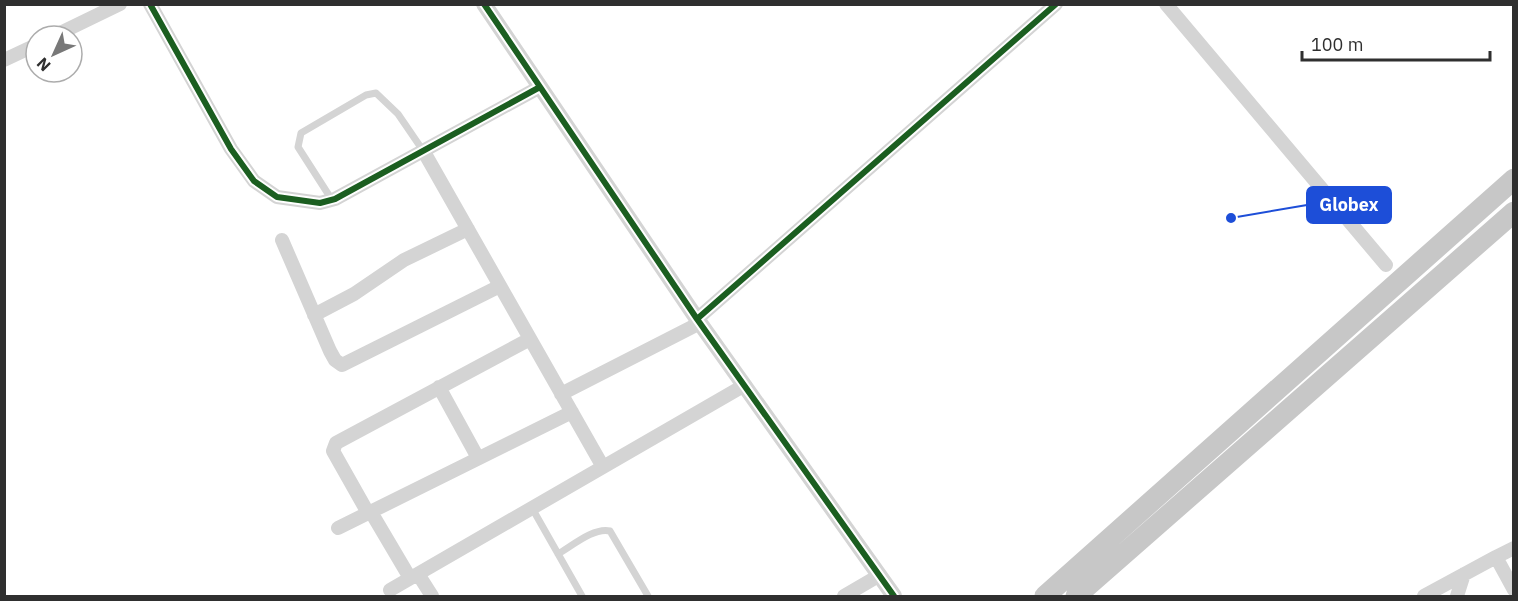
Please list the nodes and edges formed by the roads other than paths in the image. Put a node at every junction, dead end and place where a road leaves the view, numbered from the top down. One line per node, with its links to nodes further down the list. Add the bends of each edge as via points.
1 (120, 4): 6 (street)
2 (150, 4): 12 (street, via 244,171 277,197 320,203)
3 (484, 4): 9 (street)
4 (1056, 4): 19 (street)
5 (1166, 4): 16 (street)
6 (79, 24)
7 (24, 51): 8 (street)
8 (4, 60)
9 (540, 87): 10 (street); 19 (street)
10 (424, 152): 12 (street); 12 (lane, via 386,100 376,93 366,95 301,133 297,140); 14 (street)
11 (1514, 179): 43 (main road)
12 (332, 200)
13 (1514, 212): 44 (main road)
14 (468, 229): 17 (street); 18 (street, via 404,260)
15 (282, 240): 18 (street)
16 (1386, 265)
17 (500, 286): 18 (street, via 342,364 335,360); 20 (street)
18 (314, 315)
19 (698, 321): 21 (street); 23 (street)
20 (530, 339): 22 (street); 23 (street)
21 (745, 385): 26 (street); 34 (street)
22 (439, 387): 25 (street); 28 (street, via 336,443 333,451)
23 (561, 394): 24 (street)
24 (572, 412): 25 (street); 26 (street)
25 (478, 458): 28 (street)
26 (603, 467): 27 (street)
27 (532, 508): 31 (lane); 35 (street)
28 (369, 512): 29 (street); 35 (street)
29 (338, 528)
30 (1514, 548): 32 (street)
31 (558, 554): 39 (lane); 40 (lane, via 602,530 610,531)
32 (1496, 557): 33 (street); 37 (street)
33 (1464, 574): 45 (street); 46 (street)
34 (880, 575): 41 (street); 42 (street)
35 (414, 576): 36 (street); 38 (street)
36 (390, 590)
37 (1514, 590)
38 (432, 597)
39 (582, 597)
40 (648, 597)
41 (844, 597)
42 (894, 597)
43 (1045, 597)
44 (1076, 597)
45 (1424, 597)
46 (1457, 597)

